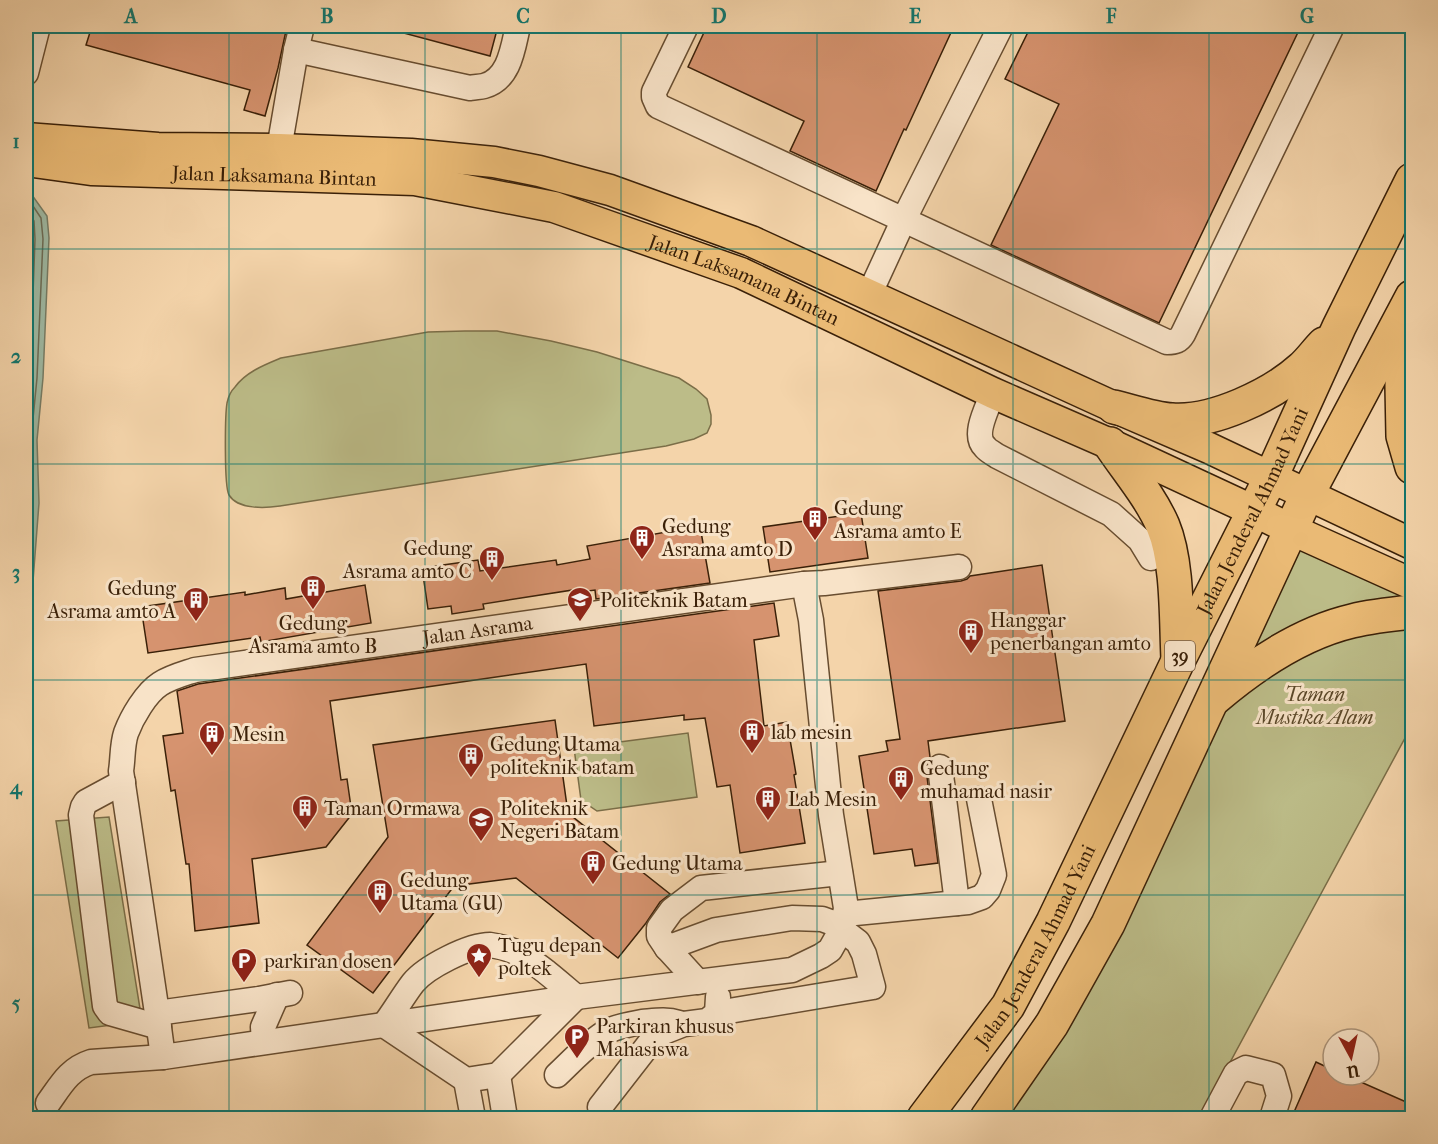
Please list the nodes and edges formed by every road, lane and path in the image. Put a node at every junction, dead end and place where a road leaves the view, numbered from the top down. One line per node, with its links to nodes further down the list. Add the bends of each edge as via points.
1 (38, 26): 8 (lane)
2 (302, 26): 7 (lane)
3 (518, 26): 7 (lane, via 504,72 487,85 470,88)
4 (686, 26): 13 (lane, via 654,92 658,106)
5 (1001, 26): 13 (lane)
6 (1332, 26): 13 (lane, via 1184,334 1177,341 1164,341)
7 (296, 50): 10 (lane)
8 (26, 73)
9 (26, 138): 10 (main road, Jalan Laksamana Bintan, via 159,148)
10 (279, 149): 14 (main road, Jalan Laksamana Bintan, via 494,162 610,190)
11 (26, 160): 15 (main road, Jalan Laksamana Bintan, via 91,171 415,180 554,207)
12 (1413, 180): 18 (highway, Jalan Jenderal Ahmad Yani / 39)
13 (904, 219): 16 (lane)
14 (751, 241): 15 (main road); 16 (main road, Jalan Laksamana Bintan)
15 (741, 273): 19 (main road, Jalan Laksamana Bintan)
16 (869, 295): 20 (main road, Jalan Laksamana Bintan)
17 (1409, 304): 22 (highway, via 1402,346 1403,436); 24 (highway, 39)
18 (1339, 327): 20 (highway, via 1302,368 1281,384 1207,418 1172,420); 23 (highway, Jalan Jenderal Ahmad Yani / 39)
19 (993, 393): 21 (main road, Jalan Laksamana Bintan); 28 (lane, via 979,432 984,447 1111,514 1140,540)
20 (1114, 407): 23 (main road, Jalan Laksamana Bintan)
21 (1110, 444): 25 (main road, Jalan Laksamana Bintan); 33 (highway, via 1149,500 1170,549)
22 (1413, 467)
23 (1271, 477): 24 (main road, Jalan Laksamana Bintan); 25 (highway, Jalan Jenderal Ahmad Yani / 39)
24 (1307, 495): 26 (highway, 39); 27 (main road, Jalan Laksamana Bintan)
25 (1254, 511): 26 (main road, Jalan Laksamana Bintan); 33 (highway, Jalan Jenderal Ahmad Yani / 39)
26 (1290, 529): 31 (main road, Jalan Laksamana Bintan); 34 (highway, 39)
27 (1413, 544)
28 (1151, 558)
29 (959, 567): 30 (lane, Jalan Asrama)
30 (804, 584): 36 (lane, Jalan Asrama, via 195,670 158,685 145,697 126,733); 38 (lane, via 812,620)
31 (1413, 584)
32 (1413, 612): 34 (highway, via 1385,614 1321,630 1297,641)
33 (1178, 661): 57 (highway, Jalan Jenderal Ahmad Yani / 39, via 1053,922 1008,1006)
34 (1212, 701): 58 (highway, 39, via 1108,924 1052,1024)
35 (940, 767): 39 (lane)
36 (123, 782): 45 (lane, Jalan Asrama); 45 (lane, via 86,802 81,815 105,1006 110,1013)
37 (979, 799): 39 (lane, via 994,875 982,897)
38 (840, 873): 40 (lane, via 846,908); 41 (lane, via 702,888 672,910 659,928)
39 (957, 903): 40 (lane)
40 (843, 922): 41 (lane, via 792,918 716,930); 42 (lane, via 830,950 792,970); 44 (lane, via 864,954 873,987)
41 (667, 948): 42 (lane)
42 (707, 981): 43 (lane); 44 (lane, via 718,1004)
43 (576, 997): 47 (lane); 47 (lane, via 525,958 489,945 456,954 430,968 413,983); 50 (lane)
44 (717, 1013): 46 (lane, via 707,1021)
45 (158, 1020): 48 (lane, via 284,994 263,1027); 49 (lane, Jalan Asrama)
46 (684, 1024): 51 (lane, via 652,1021 609,1031); 54 (lane, via 656,1035)
47 (384, 1025): 48 (lane); 52 (lane)
48 (264, 1041): 49 (lane)
49 (163, 1057): 53 (lane, via 80,1065)
50 (498, 1075): 52 (lane); 56 (lane)
51 (557, 1075)
52 (466, 1080): 55 (lane)
53 (48, 1103)
54 (600, 1107)
55 (473, 1119)
56 (505, 1119)
57 (924, 1119)
58 (987, 1119)
59 (1212, 1119): 60 (lane, via 1236,1073 1246,1068 1273,1075 1279,1096)
60 (1272, 1119)

